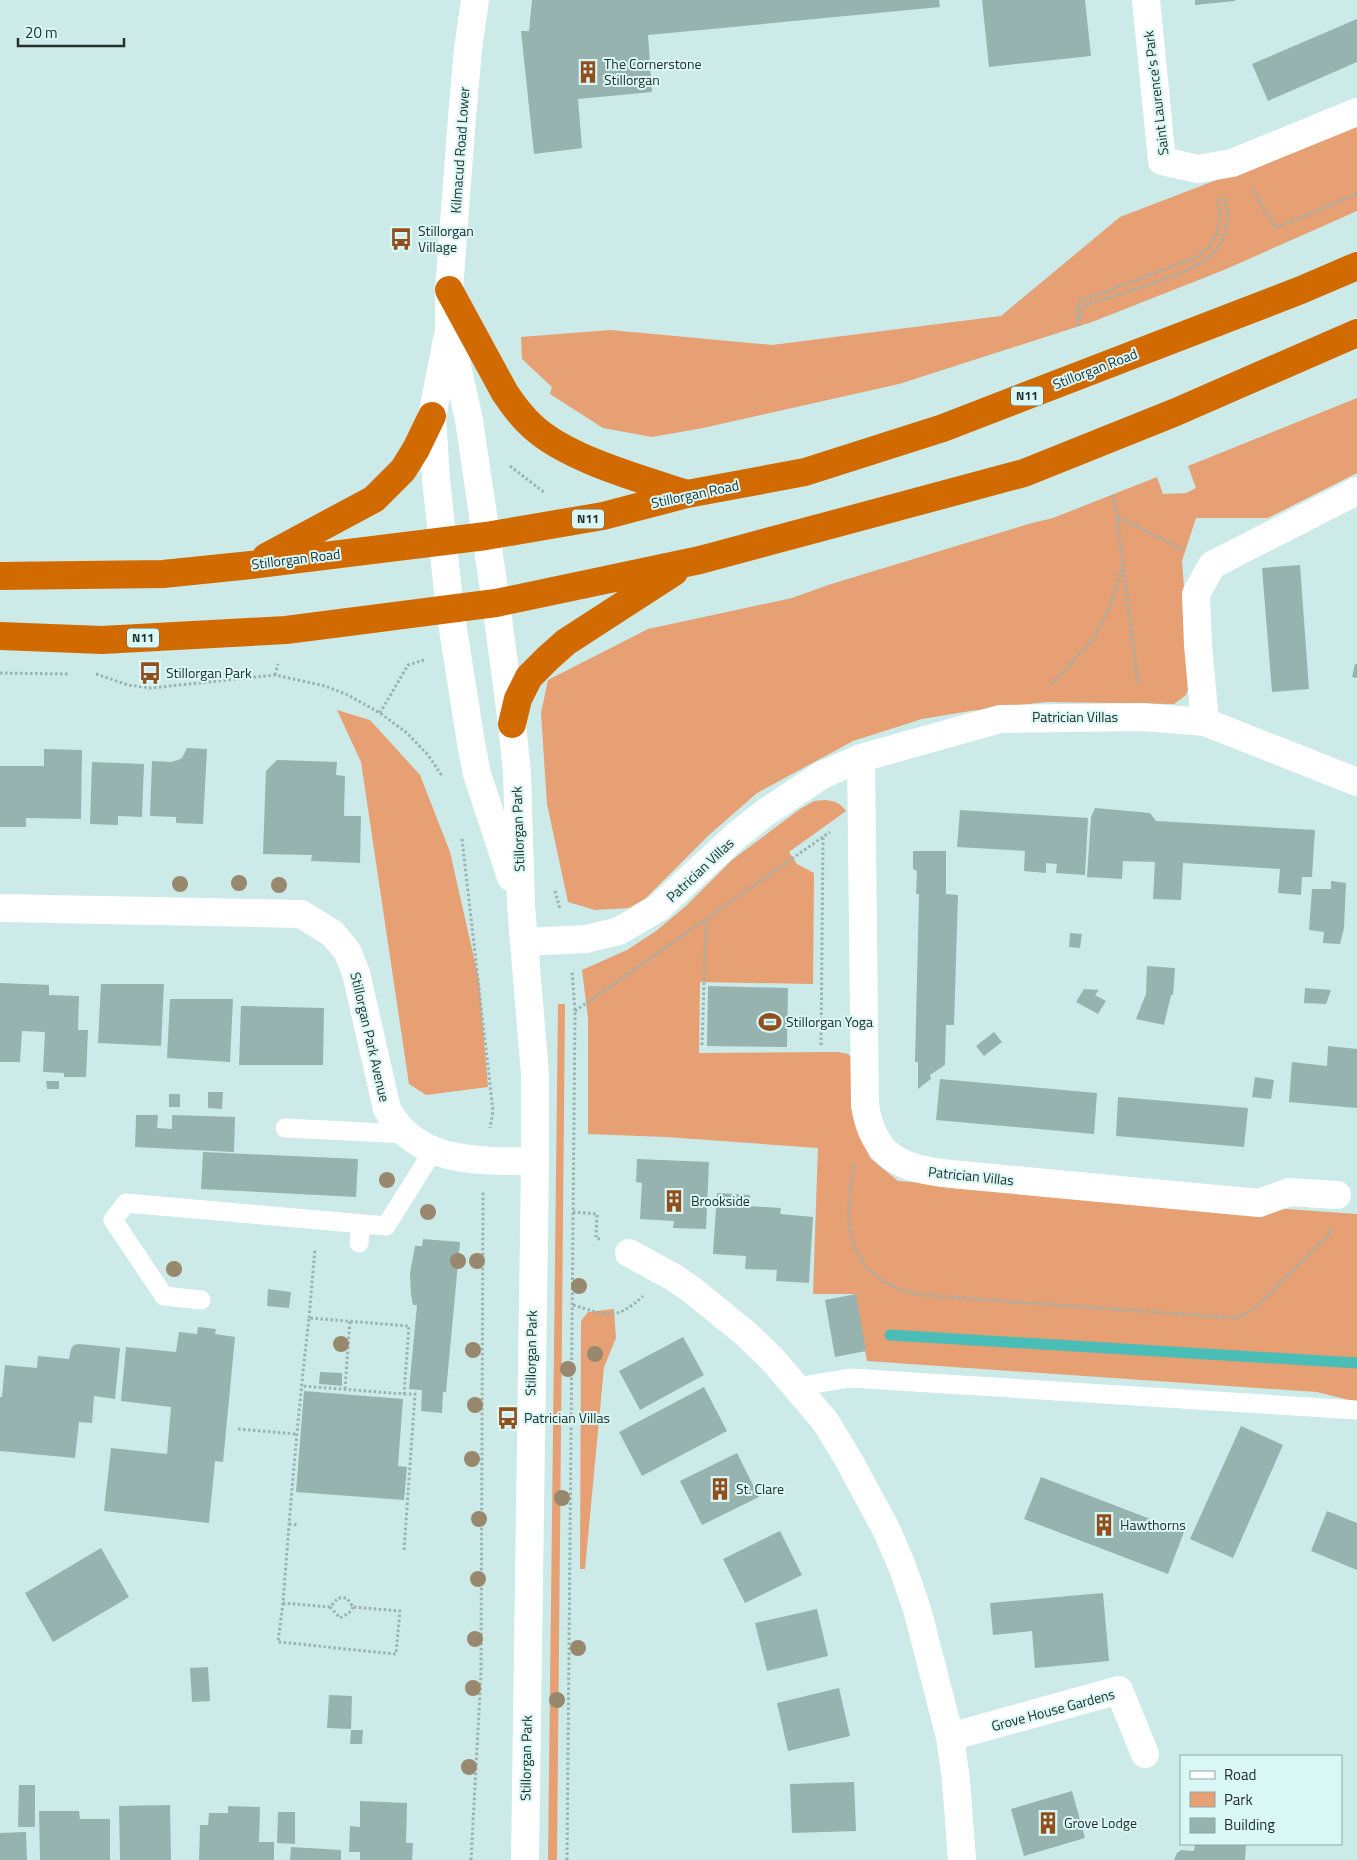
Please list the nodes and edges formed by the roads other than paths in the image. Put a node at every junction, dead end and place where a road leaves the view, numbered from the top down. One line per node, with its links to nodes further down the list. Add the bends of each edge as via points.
1 (475, 0): 5 (street, Kilmacud Road Lower, via 467,58)
2 (1146, 0): 3 (street, Saint Laurence's Park, via 1162,161 1198,169 1232,164)
3 (1357, 112)
4 (1357, 266): 10 (highway, Stillorgan Road / N11, via 943,428 805,472)
5 (449, 290): 6 (street, Kilmacud Road Lower); 10 (highway, via 514,408 532,427 573,452)
6 (449, 330): 8 (street, Kilmacud Road Lower); 11 (street, Kilmacud Road Lower, via 469,420)
7 (1357, 333): 13 (highway, N11, via 1176,412 1024,473)
8 (432, 416): 12 (street, Kilmacud Road Lower); 14 (highway, via 403,470 374,499)
9 (1357, 492): 19 (street, via 1212,565 1196,594)
10 (688, 494): 11 (highway, Stillorgan Road / N11, via 603,516)
11 (486, 536): 12 (highway, Stillorgan Road / N11); 16 (street, Kilmacud Road Lower)
12 (443, 541): 14 (highway, Stillorgan Road / N11); 17 (street, Kilmacud Road Lower)
13 (688, 563): 16 (highway, N11); 20 (highway, via 566,642 548,658 529,677 518,699)
14 (252, 565): 15 (highway, Stillorgan Road / N11, via 163,574)
15 (0, 576)
16 (496, 603): 17 (highway, N11); 20 (street, Stillorgan Park)
17 (450, 610): 18 (highway, N11, via 286,630 102,640); 23 (street, Stillorgan Park, via 477,774)
18 (0, 636)
19 (1205, 722): 21 (street, Patrician Villas, via 1142,717 1000,719); 22 (street, Patrician Villas)
20 (512, 724): 23 (street, Stillorgan Park, via 517,773)
21 (860, 758): 25 (street, Patrician Villas, via 822,775 766,812 658,908 620,931 571,941); 30 (street, Patrician Villas, via 865,1105 874,1138 884,1151 903,1164 924,1171 1259,1203 1289,1192)
22 (1357, 782)
23 (521, 906): 25 (street, Stillorgan Park)
24 (0, 908): 27 (street, Stillorgan Park Avenue, via 301,914 332,933 347,951 356,973 387,1109 394,1122)
25 (525, 942): 29 (street, Stillorgan Park, via 534,1074)
26 (285, 1128): 27 (lane)
27 (407, 1134): 28 (street, Stillorgan Park Avenue)
28 (433, 1151): 29 (street, Stillorgan Park Avenue, via 455,1158 484,1161); 31 (lane, via 386,1226)
29 (535, 1161): 39 (street, Stillorgan Park)
30 (1337, 1195)
31 (361, 1224): 32 (lane); 34 (lane, via 126,1203 113,1220 164,1296)
32 (359, 1243)
33 (629, 1253): 35 (street, via 674,1276 692,1290 744,1333)
34 (201, 1300)
35 (797, 1387): 36 (lane, via 850,1378); 37 (street, via 825,1421 886,1529 902,1566 932,1661)
36 (1357, 1410)
37 (950, 1737): 38 (street, Grove House Gardens, via 1119,1690); 40 (street)
38 (1145, 1754)
39 (525, 1860)
40 (962, 1860)

